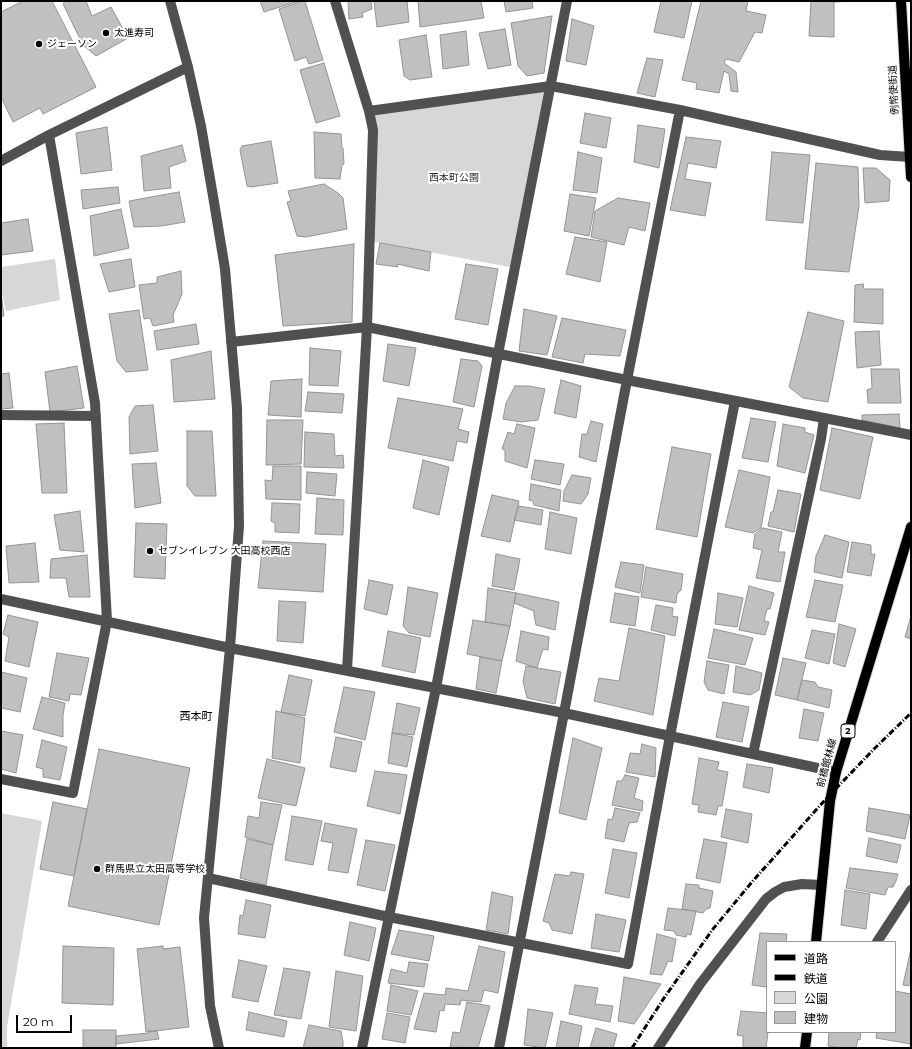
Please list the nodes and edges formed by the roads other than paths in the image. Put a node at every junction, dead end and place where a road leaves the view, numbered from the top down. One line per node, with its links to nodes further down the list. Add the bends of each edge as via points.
1 (170, 1): 5 (street)
2 (335, 1): 8 (street)
3 (567, 1): 6 (street)
4 (901, 1): 10 (main road, 例幣使街道)
5 (188, 67): 9 (street); 14 (street, via 201,126 225,268)
6 (551, 86): 7 (street); 8 (street); 15 (street)
7 (680, 110): 10 (street, via 880,155); 16 (street)
8 (369, 111): 13 (street, via 372,130)
9 (49, 134): 11 (street); 19 (street)
10 (910, 157): 12 (main road, 例幣使街道)
11 (1, 161)
12 (911, 177)
13 (367, 327): 14 (street); 15 (street); 26 (street)
14 (231, 342): 25 (street, via 237,408 239,526)
15 (498, 354): 16 (street); 27 (street)
16 (627, 380): 17 (street); 28 (street)
17 (735, 401): 20 (street); 29 (street)
18 (1, 415): 19 (street)
19 (96, 416): 24 (street)
20 (824, 418): 21 (street); 30 (street)
21 (911, 436)
22 (911, 527): 31 (main road, 前橋館林線 / 2)
23 (1, 599): 24 (street)
24 (107, 621): 25 (street); 32 (street, via 73,793)
25 (230, 648): 26 (street); 33 (street)
26 (347, 670): 27 (street)
27 (436, 688): 28 (street); 36 (street)
28 (564, 713): 29 (street); 39 (street)
29 (670, 736): 30 (street); 39 (street, via 628,964)
30 (753, 754): 31 (street)
31 (836, 772): 34 (main road, 前橋館林線 / 2, via 830,801)
32 (1, 779)
33 (208, 878): 36 (street); 41 (street, via 204,918 210,1006)
34 (821, 885): 37 (main road, 前橋館林線 / 2); 44 (street, via 802,884 784,887 766,900 700,984)
35 (911, 890): 38 (street)
36 (389, 917): 39 (street); 42 (street)
37 (816, 941)
38 (878, 941)
39 (520, 943): 43 (street)
40 (807, 1033): 45 (main road)
41 (219, 1048)
42 (362, 1048)
43 (499, 1048)
44 (658, 1048)
45 (805, 1048)

